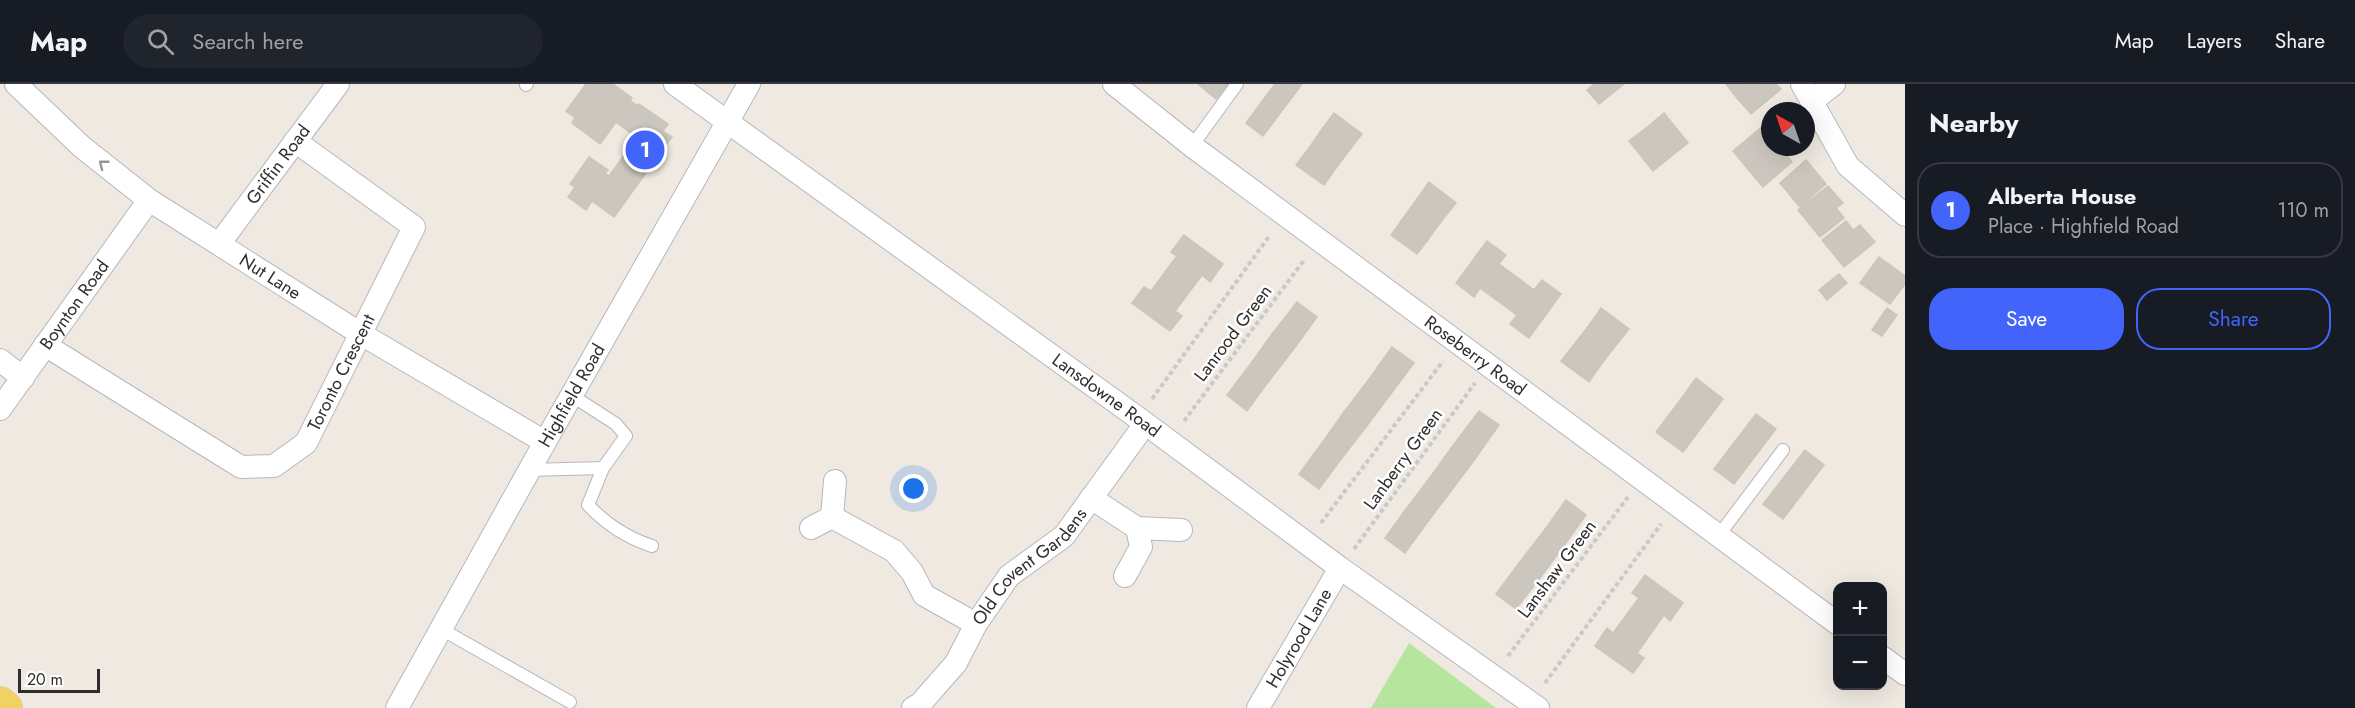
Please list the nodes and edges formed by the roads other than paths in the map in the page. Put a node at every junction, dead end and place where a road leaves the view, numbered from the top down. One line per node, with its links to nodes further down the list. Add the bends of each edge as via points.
1 (16, 84): 12 (street, Nut Lane, one-way to 1, via 82,147)
2 (338, 84): 10 (street, Griffin Road)
3 (675, 84): 9 (street, Lansdowne Road)
4 (749, 84): 9 (street, Highfield Road)
5 (1114, 84): 11 (street, Roseberry Road)
6 (1237, 84): 11 (lane)
7 (1834, 84): 8 (street)
8 (1807, 93): 13 (street, via 1848,166)
9 (726, 122): 19 (street, Highfield Road); 21 (street, Lansdowne Road)
10 (295, 141): 14 (street, Griffin Road); 15 (street, Toronto Crescent, via 414,227)
11 (1192, 146): 32 (street, Roseberry Road)
12 (149, 200): 14 (street, Nut Lane); 16 (street, Boynton Road)
13 (1905, 215)
14 (219, 244): 15 (street, Nut Lane)
15 (361, 334): 16 (street, Toronto Crescent, via 306,443 274,466 241,467); 22 (street, Nut Lane)
16 (45, 345): 18 (street, Boynton Road)
17 (0, 360): 18 (street)
18 (23, 378): 20 (street, Boynton Road)
19 (571, 395): 22 (street, Highfield Road); 24 (lane, via 616,424 626,436)
20 (0, 410)
21 (1142, 421): 27 (street, Old Covent Gardens); 34 (street, Lansdowne Road)
22 (544, 442): 25 (street, Highfield Road)
23 (1783, 450): 32 (lane)
24 (603, 468): 25 (lane); 33 (lane, via 588,504 602,519)
25 (529, 470): 38 (street, Highfield Road)
26 (835, 481): 28 (street)
27 (1091, 498): 30 (street); 37 (street, Old Covent Gardens, via 1064,536 1009,576)
28 (832, 517): 29 (street); 37 (street, via 894,551 912,572 924,595)
29 (811, 528)
30 (1137, 528): 31 (street); 35 (street, via 1141,547)
31 (1181, 530)
32 (1719, 535): 36 (street, Roseberry Road)
33 (652, 546)
34 (1340, 568): 43 (street, Lansdowne Road); 47 (street, Holyrood Lane)
35 (1125, 576)
36 (1833, 620)
37 (976, 624): 44 (street, Old Covent Gardens, via 956,663)
38 (441, 628): 41 (lane); 46 (street, Highfield Road)
39 (1887, 661): 40 (street)
40 (1905, 674)
41 (570, 702)
42 (0, 703): 45 (main road)
43 (1534, 705)
44 (918, 707)
45 (6, 708)
46 (397, 708)
47 (1258, 708)

